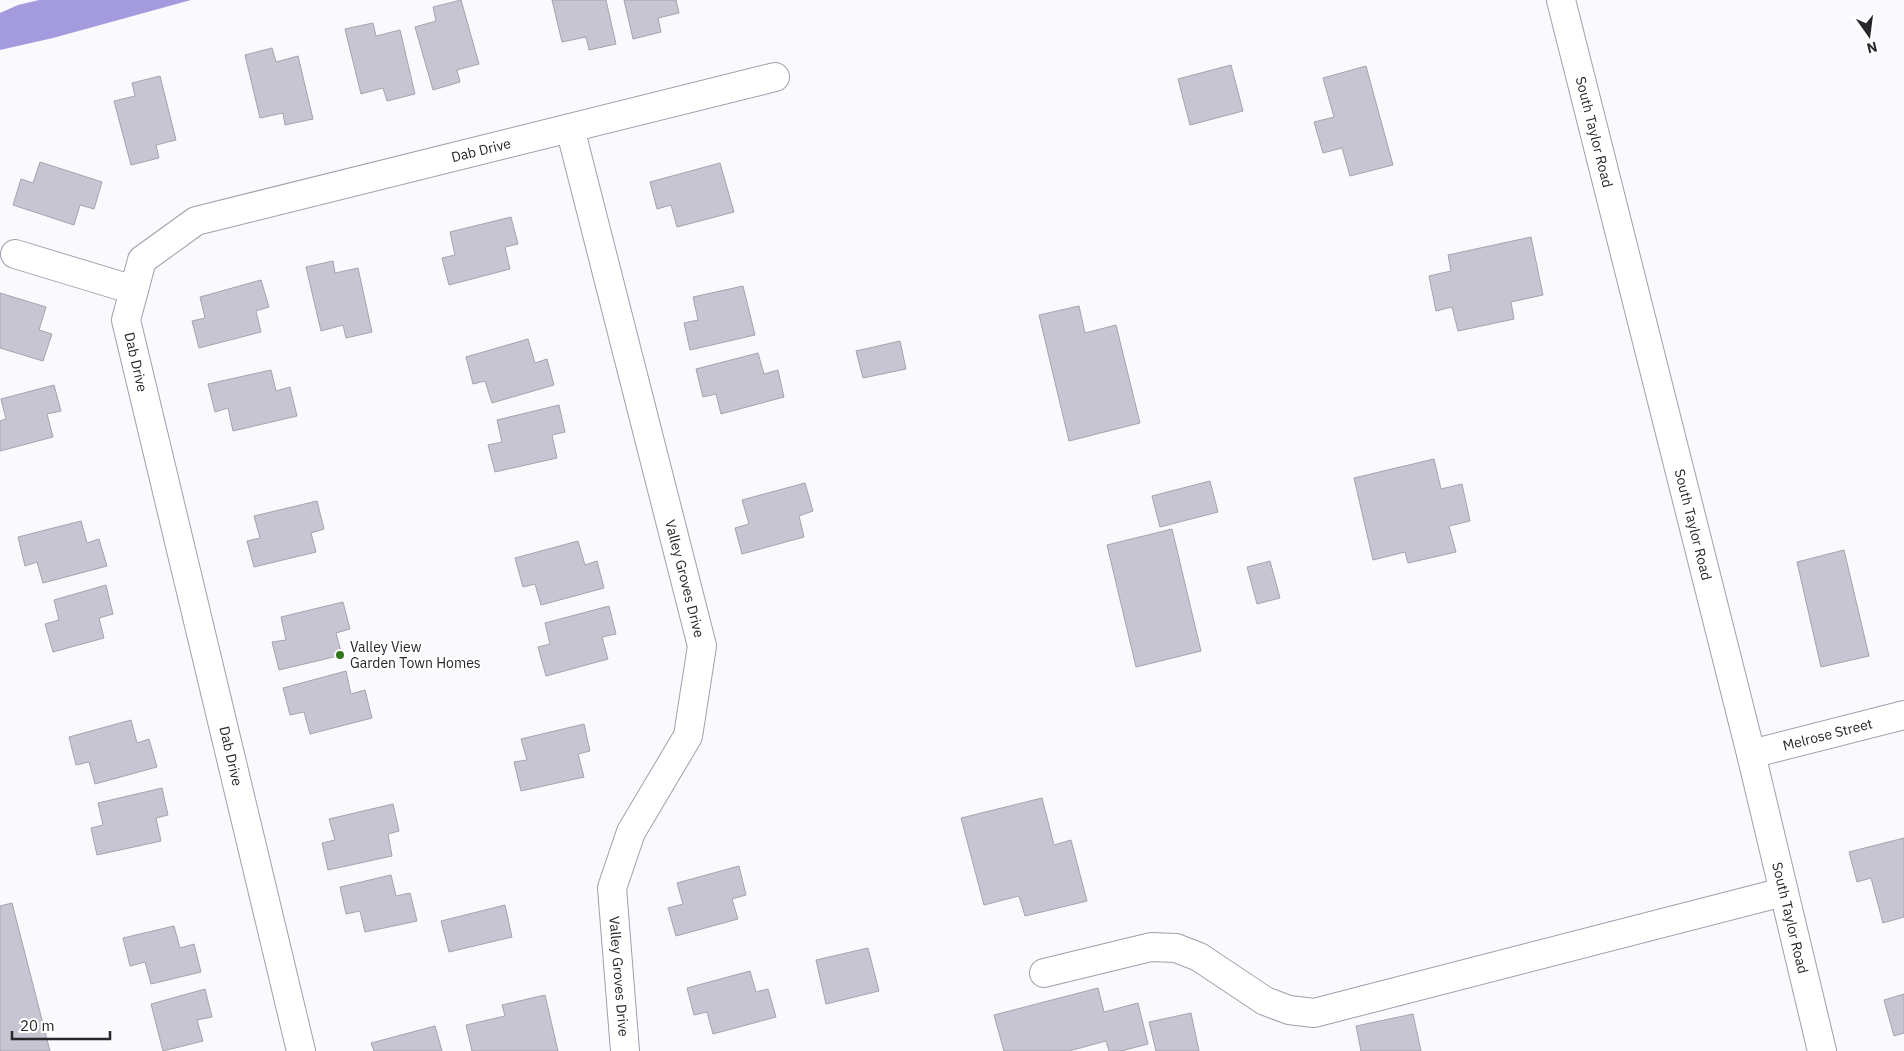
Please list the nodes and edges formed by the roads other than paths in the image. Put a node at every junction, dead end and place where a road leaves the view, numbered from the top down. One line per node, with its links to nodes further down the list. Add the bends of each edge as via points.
1 (1560, 0): 7 (street, South Taylor Road)
2 (775, 77): 3 (street, Dab Drive)
3 (570, 128): 5 (street, Dab Drive, via 196,221 142,260); 11 (street, Valley Groves Drive, via 702,646 688,736 631,832 612,888)
4 (15, 254): 5 (street)
5 (134, 290): 10 (street, Dab Drive, via 126,320)
6 (1904, 715): 7 (street, Melrose Street)
7 (1751, 754): 8 (street, South Taylor Road)
8 (1783, 892): 9 (street, via 1314,1014 1289,1010 1265,1001 1199,957 1176,948 1151,947); 12 (street, South Taylor Road)
9 (1044, 973)
10 (301, 1051)
11 (625, 1051)
12 (1822, 1051)

